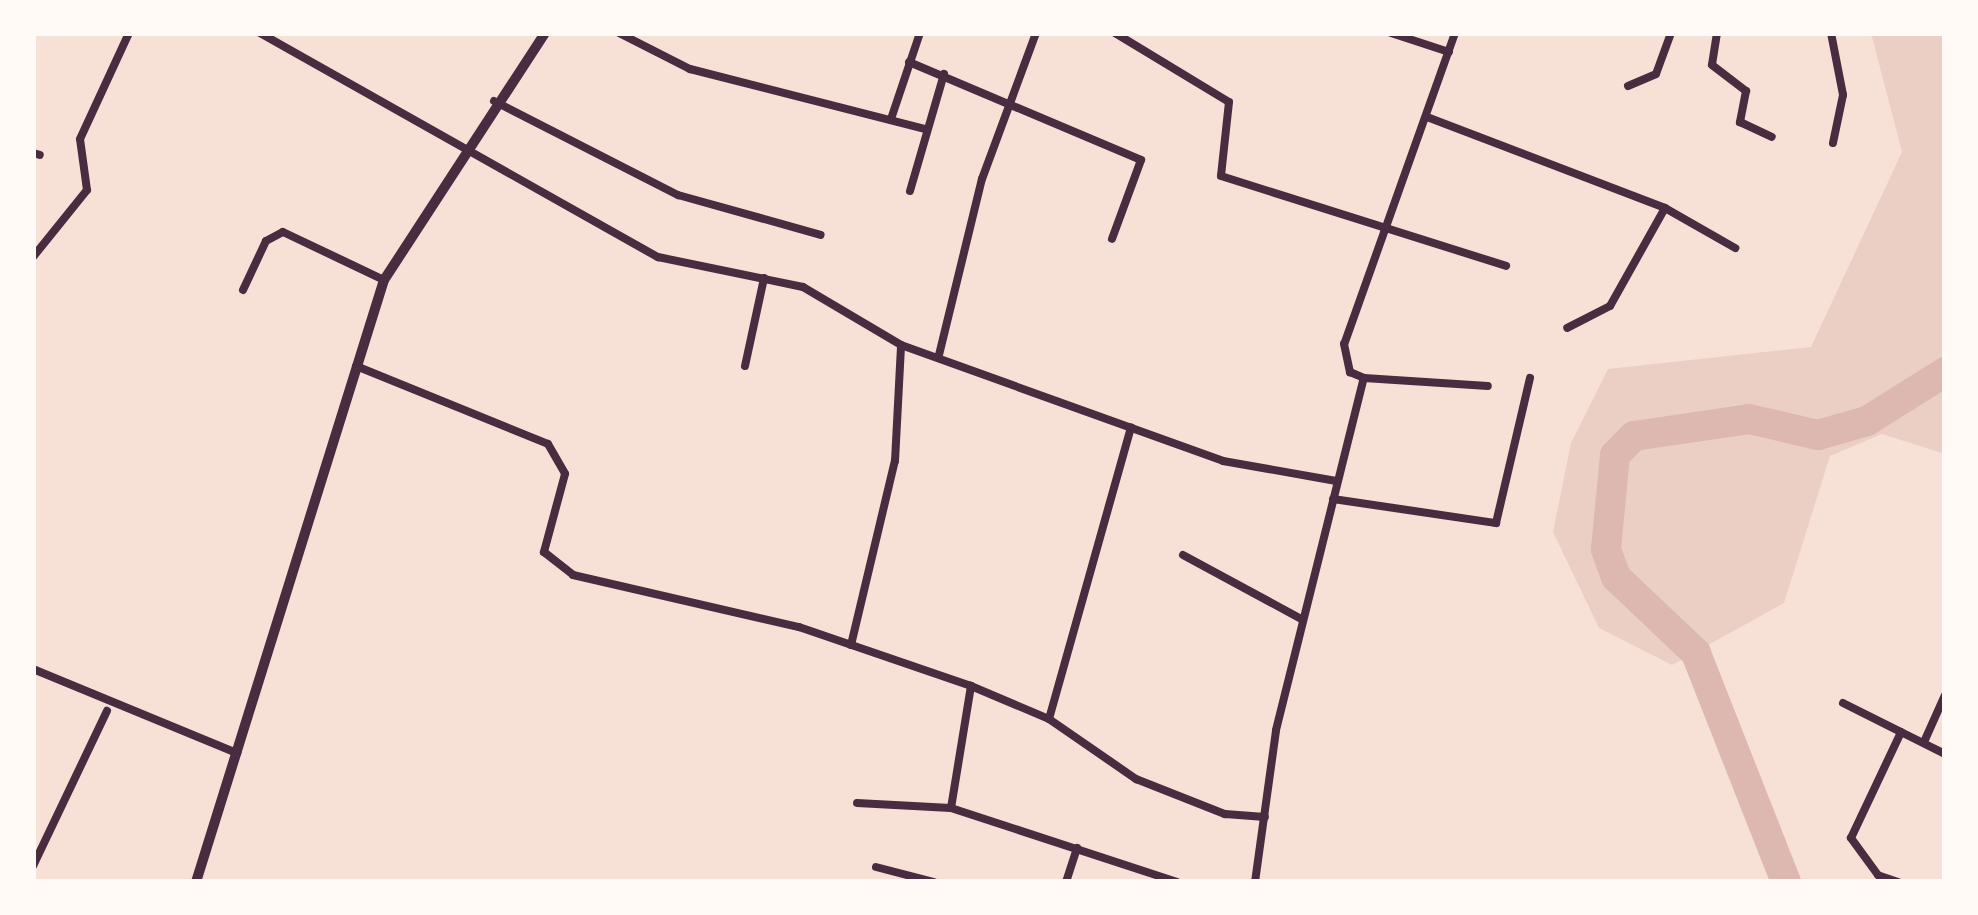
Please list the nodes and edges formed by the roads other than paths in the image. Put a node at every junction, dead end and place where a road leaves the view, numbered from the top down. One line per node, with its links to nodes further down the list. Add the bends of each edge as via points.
1 (129, 33): 31 (street, via 80,139 87,190)
2 (260, 33): 24 (street)
3 (545, 33): 17 (main road)
4 (619, 33): 20 (street, via 690,69)
5 (920, 33): 14 (street)
6 (1036, 33): 18 (street)
7 (1115, 33): 27 (street, via 1229,102 1221,176)
8 (1390, 33): 13 (street)
9 (1455, 33): 13 (street)
10 (1671, 33): 16 (street, via 1656,74)
11 (1717, 33): 22 (street, via 1712,65 1746,92 1740,122)
12 (1831, 33): 23 (street, via 1843,94)
13 (1449, 52): 19 (street)
14 (910, 62): 15 (street); 20 (street)
15 (944, 74): 18 (street); 21 (street)
16 (1628, 86)
17 (494, 101): 24 (main road); 28 (street, via 657,187)
18 (1009, 104): 29 (street, via 1141,160); 38 (street)
19 (1427, 117): 26 (street); 27 (street)
20 (891, 119): 21 (street)
21 (926, 129): 25 (street)
22 (1772, 137)
23 (1833, 142)
24 (461, 147): 33 (street, via 658,257); 34 (main road)
25 (910, 191)
26 (1665, 208): 30 (street); 36 (street, via 1610,306)
27 (1387, 231): 32 (street); 42 (street, via 1344,344 1350,372)
28 (821, 235)
29 (1112, 238)
30 (1735, 248)
31 (33, 256)
32 (1506, 266)
33 (764, 278): 37 (street, via 838,303); 40 (street)
34 (384, 280): 35 (street, via 283,232 266,241); 39 (main road)
35 (243, 290)
36 (1568, 328)
37 (901, 345): 38 (street); 49 (street, via 895,461)
38 (938, 355): 44 (street)
39 (356, 366): 49 (street, via 548,444 566,474 543,538 556,566); 58 (main road)
40 (745, 366)
41 (1530, 377): 46 (street, via 1496,523)
42 (1364, 378): 43 (street); 45 (street)
43 (1487, 386)
44 (1131, 427): 45 (street, via 1223,461); 55 (street)
45 (1336, 482): 46 (street)
46 (1333, 499): 48 (street)
47 (1183, 555): 48 (street)
48 (1303, 620): 62 (street)
49 (851, 645): 51 (street)
50 (33, 669): 58 (street)
51 (970, 686): 55 (street); 61 (street)
52 (1945, 695): 57 (street)
53 (1844, 703): 56 (street)
54 (107, 711): 64 (street)
55 (1049, 719): 62 (street, via 1136,779 1225,814)
56 (1901, 732): 57 (street); 71 (street, via 1851,838 1878,875)
57 (1924, 742): 59 (street)
58 (239, 754): 66 (main road)
59 (1945, 754)
60 (856, 803): 61 (street)
61 (951, 808): 63 (street)
62 (1265, 818): 70 (street)
63 (1077, 848): 68 (street); 69 (street)
64 (33, 866)
65 (875, 867): 67 (street)
66 (196, 882)
67 (934, 882)
68 (1066, 882)
69 (1177, 882)
70 (1255, 882)
71 (1898, 882)

